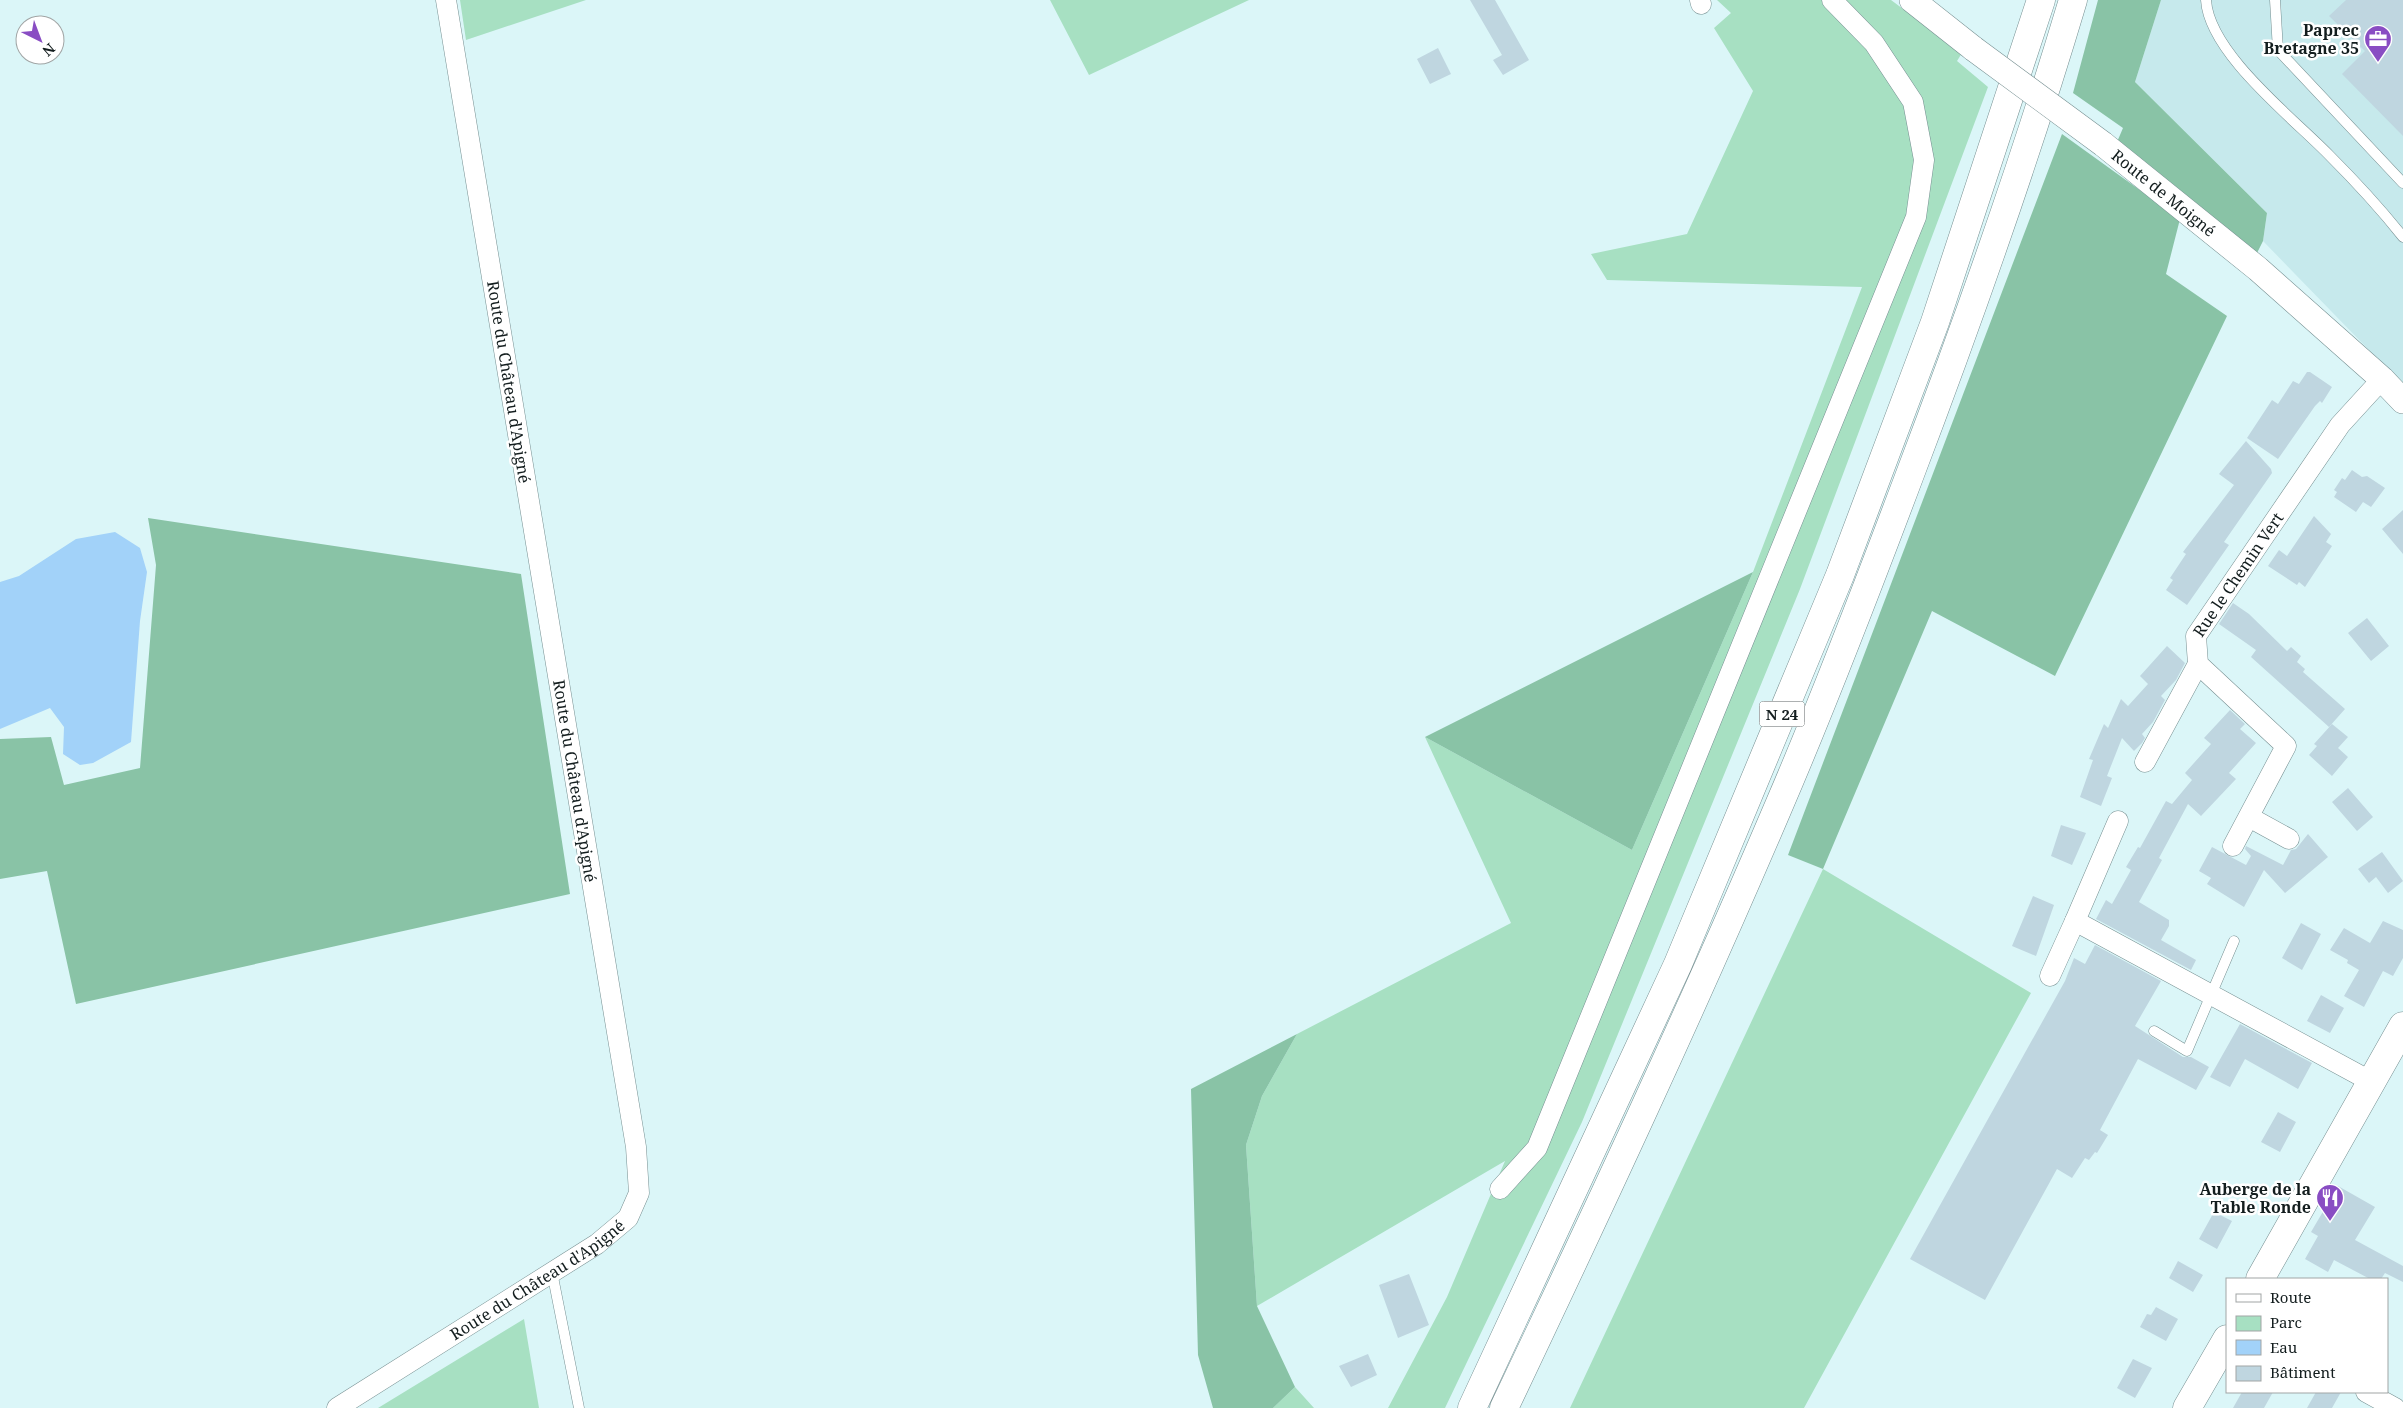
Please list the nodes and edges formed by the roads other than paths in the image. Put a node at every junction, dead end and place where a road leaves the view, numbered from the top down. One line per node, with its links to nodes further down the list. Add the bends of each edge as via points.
1 (446, 0): 26 (street, Route du Château d'Apigné, via 636,1147 639,1193 628,1218 596,1244)
2 (1832, 0): 25 (street, via 1874,42 1913,102 1924,160 1916,217 1537,1148)
3 (1912, 0): 10 (street, Route de Moigné, bridge, via 2103,144 2258,269)
4 (2041, 0): 32 (main road, N 24, via 1935,322 1840,575 1678,964)
5 (2073, 0): 33 (main road, N 24, via 1966,326 1871,578 1781,802)
6 (2206, 0): 9 (lane, via 2206,11 2225,47 2239,65 2329,155)
7 (2275, 0): 8 (lane, via 2278,50)
8 (2403, 183)
9 (2403, 237)
10 (2382, 378): 11 (street, Route de Moigné); 12 (street, Rue le Chemin Vert, via 2340,424 2196,636)
11 (2403, 401)
12 (2198, 664): 13 (street); 14 (street, via 2286,746)
13 (2145, 762)
14 (2249, 817): 16 (street); 17 (street)
15 (2118, 821): 18 (street)
16 (2288, 839)
17 (2233, 846)
18 (2075, 921): 20 (street); 21 (street)
19 (2234, 941): 21 (lane)
20 (2050, 976)
21 (2210, 995): 23 (lane, via 2187,1050); 24 (street)
22 (2403, 1026): 24 (main road)
23 (2154, 1030)
24 (2372, 1082): 27 (main road)
25 (1500, 1190)
26 (552, 1272): 30 (street, Route du Château d'Apigné); 31 (lane)
27 (2261, 1278)
28 (2226, 1341): 34 (main road)
29 (2368, 1393): 35 (street)
30 (337, 1408)
31 (579, 1408)
32 (1472, 1408)
33 (1504, 1408)
34 (2187, 1408)
35 (2395, 1408)

